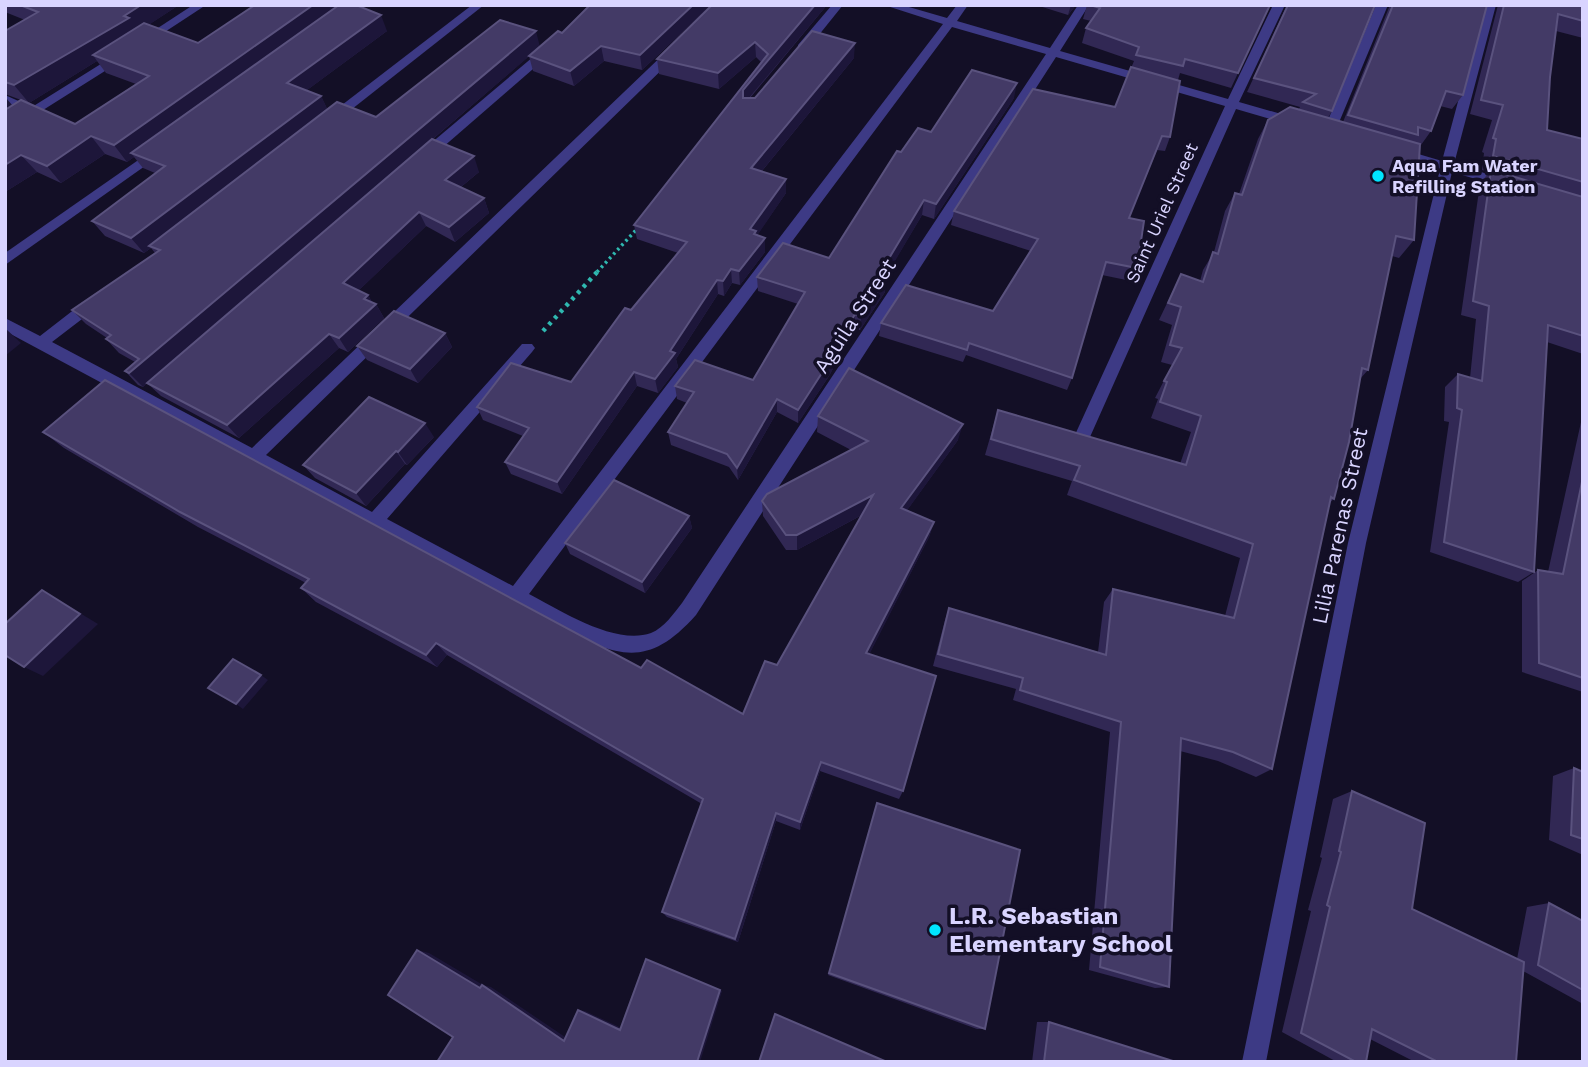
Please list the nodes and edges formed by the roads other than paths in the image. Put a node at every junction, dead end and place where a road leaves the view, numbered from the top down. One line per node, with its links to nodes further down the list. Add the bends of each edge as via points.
1 (479, 5): 19 (street)
2 (838, 5): 14 (street)
3 (889, 5): 10 (street)
4 (963, 5): 10 (street)
5 (1084, 5): 13 (street, Aguila Street)
6 (1279, 5): 16 (street, Saint Uriel Street)
7 (1382, 5): 16 (street, via 1335,133)
8 (1490, 5): 23 (street, Lilia Parenas Street)
9 (200, 6): 17 (street)
10 (950, 23): 13 (street); 33 (street)
11 (559, 41): 22 (street)
12 (681, 44): 31 (street)
13 (1052, 51): 16 (street); 33 (street, Aguila Street, via 674,626 653,641 629,645 600,638)
14 (794, 57)
15 (5, 99): 17 (street)
16 (1231, 104): 30 (street, Saint Uriel Street)
17 (33, 112): 18 (street)
18 (5, 130)
19 (315, 132)
20 (171, 141): 25 (street)
21 (1381, 147): 23 (street)
22 (414, 166)
23 (1447, 166): 24 (street); 34 (street, Lilia Parenas Street, via 1357,543)
24 (1521, 188)
25 (5, 260)
26 (107, 292): 28 (street)
27 (5, 324): 28 (street)
28 (41, 343): 31 (street, via 149,394)
29 (527, 348): 32 (street)
30 (1082, 437)
31 (253, 457): 32 (street)
32 (374, 522): 33 (street)
33 (516, 597)
34 (1254, 1062)

